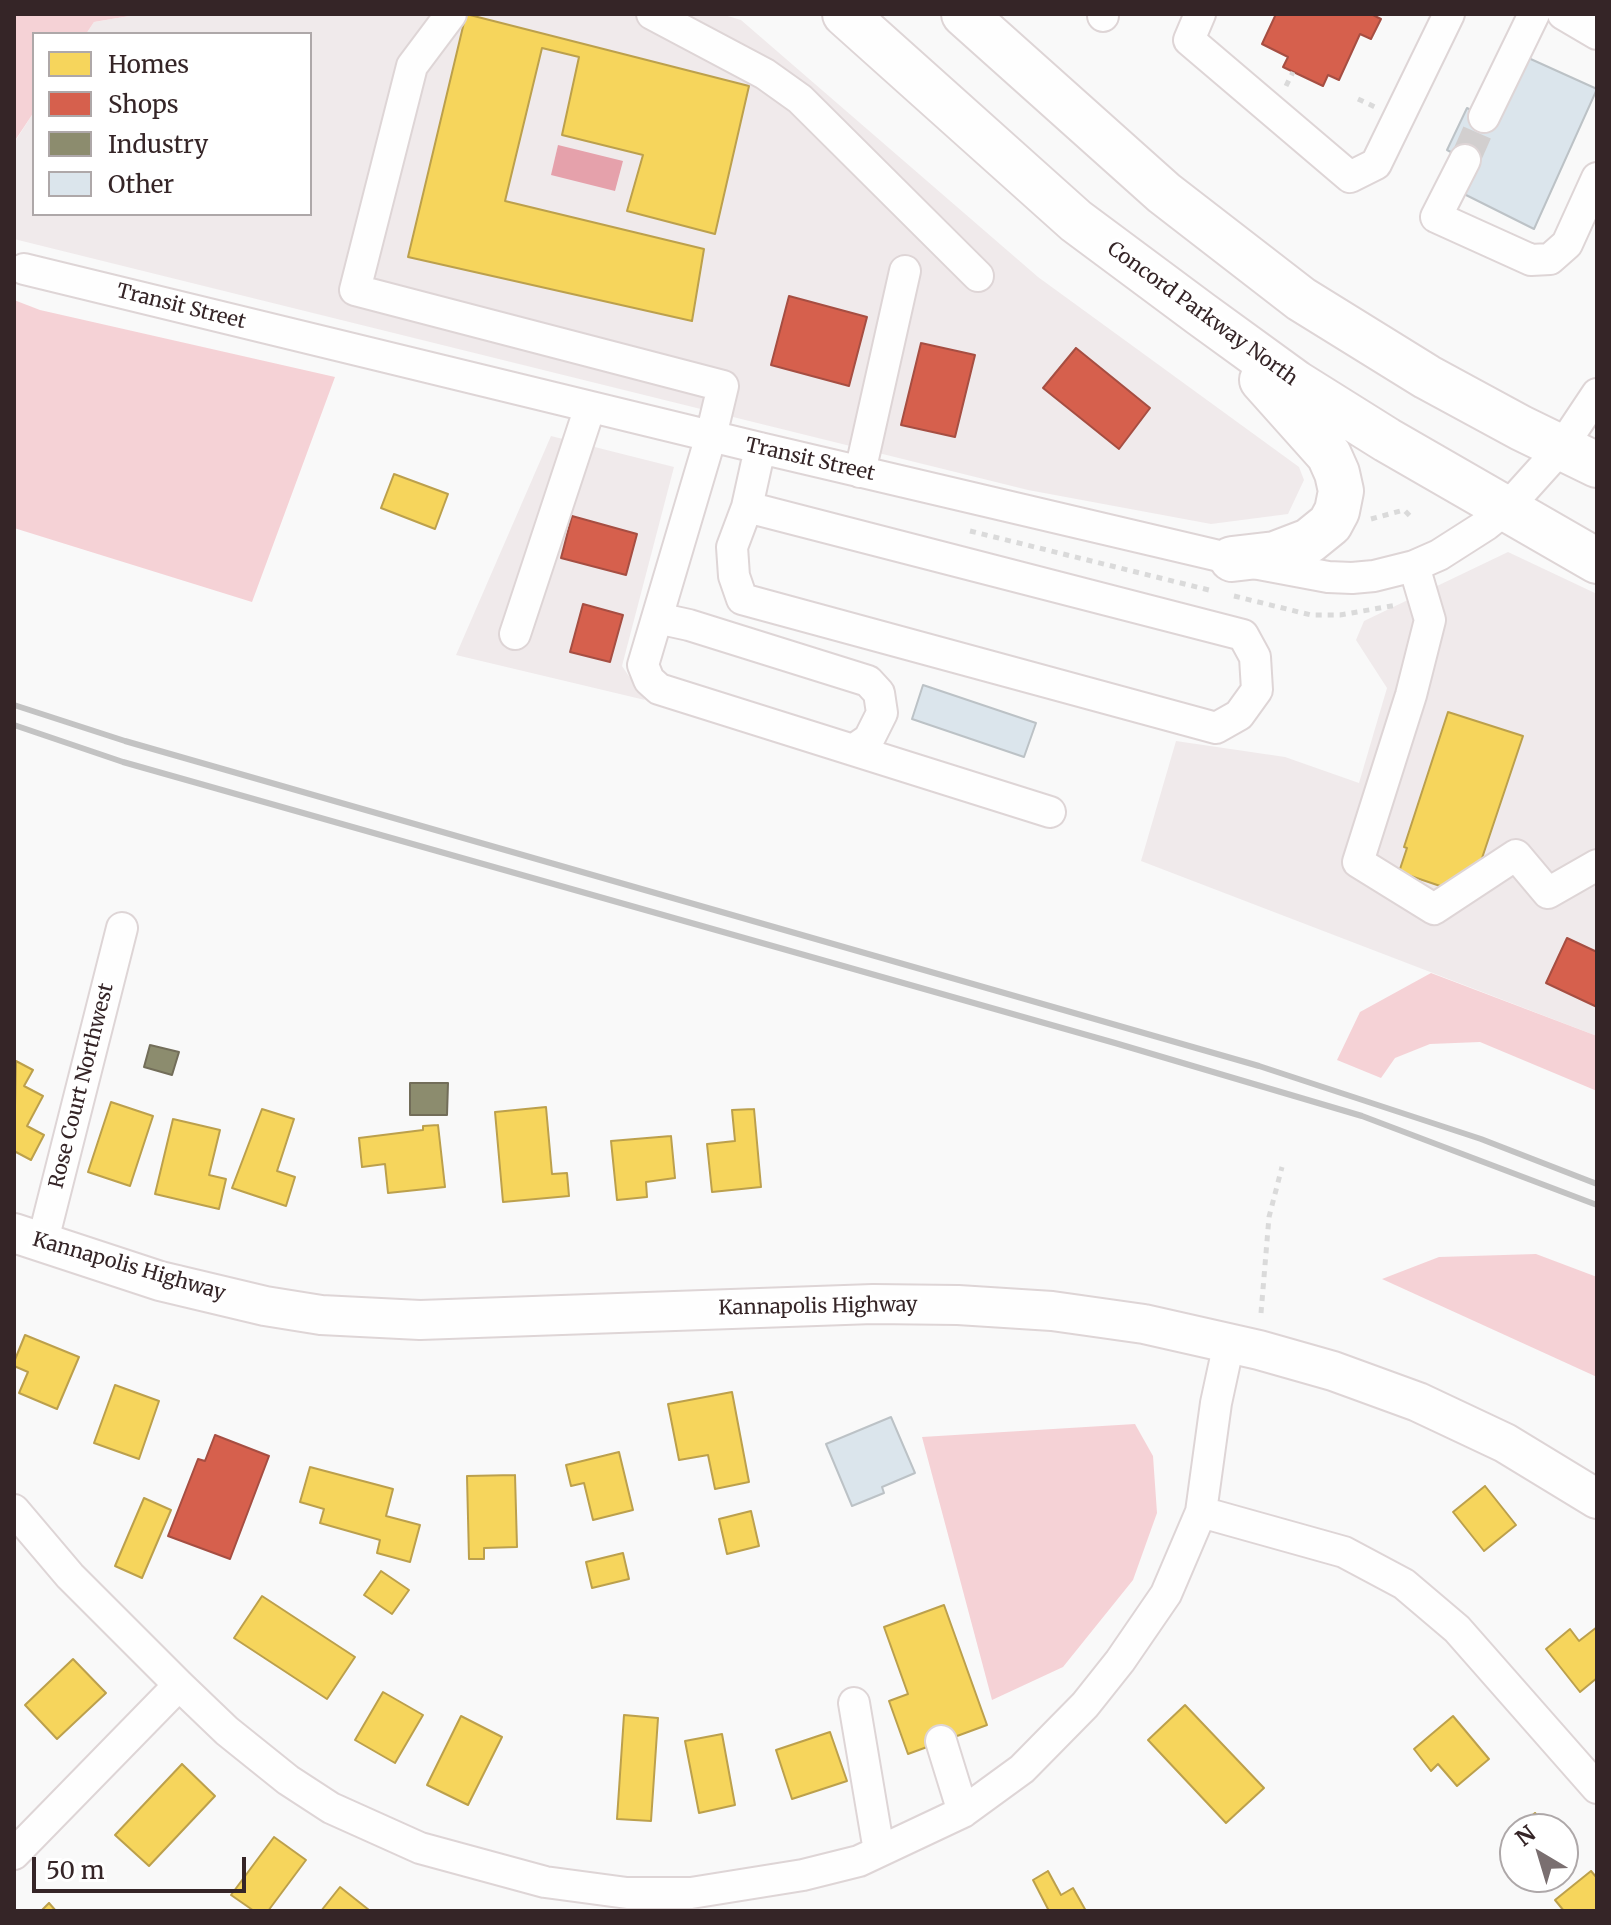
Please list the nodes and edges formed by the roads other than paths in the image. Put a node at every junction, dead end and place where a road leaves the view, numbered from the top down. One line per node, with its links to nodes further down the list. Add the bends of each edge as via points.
1 (451, 14): 20 (street, via 412,66 355,290 723,386)
2 (652, 14): 16 (street, via 765,74 800,99)
3 (845, 14): 17 (highway, Concord Parkway North, via 1076,221)
4 (964, 14): 9 (highway)
5 (1200, 14): 6 (street, via 1189,40 1350,177 1376,164)
6 (1449, 14)
7 (1534, 14): 11 (street)
8 (1563, 14): 10 (street)
9 (985, 30): 22 (highway, via 1164,193 1301,299 1427,377)
10 (1597, 34)
11 (1484, 117)
12 (1465, 160): 13 (street, via 1436,217 1531,260 1550,259 1567,244)
13 (1597, 178)
14 (24, 269): 19 (street, Transit Street)
15 (905, 271): 23 (street)
16 (978, 276)
17 (1201, 314): 25 (highway, Concord Parkway North, via 1296,383); 28 (highway, via 1322,447 1341,491 1330,524 1309,541)
18 (1597, 394): 22 (street, Transit Street)
19 (590, 407): 20 (street, Transit Street); 30 (street)
20 (711, 436): 21 (street, Transit Street); 29 (street)
21 (760, 448): 23 (street, Transit Street); 24 (street)
22 (1579, 457): 25 (street, Transit Street)
23 (860, 472): 28 (street, Transit Street)
24 (747, 507): 24 (street, via 732,547 742,599 1216,728 1239,715 1257,690 1255,657 1243,635)
25 (1506, 509): 26 (highway, Concord Parkway North); 27 (street, Transit Street)
26 (1597, 561)
27 (1414, 566): 28 (street, Transit Street, via 1352,578 1299,572); 33 (street, via 1430,620 1358,862 1434,909 1516,855 1548,893)
28 (1226, 582)
29 (657, 618): 31 (street, via 643,665 659,689); 31 (street, via 868,681 879,693 882,713 869,739)
30 (515, 634)
31 (853, 750): 32 (street)
32 (1050, 812)
33 (1597, 865)
34 (122, 928): 35 (street, Rose Court Northwest)
35 (28, 1238): 36 (main road, Kannapolis Highway, via 160,1281 321,1315 420,1320 958,1305 1052,1311)
36 (1229, 1343): 37 (main road, Kannapolis Highway, via 1333,1371 1418,1402 1505,1443); 39 (street)
37 (1597, 1499)
38 (14, 1510): 40 (street, via 70,1576)
39 (1201, 1512): 43 (street, via 1344,1552 1404,1584 1457,1629); 44 (street, via 1166,1594 1085,1705 1022,1769)
40 (179, 1685): 45 (street, via 227,1731 331,1808 420,1848 545,1882 627,1893 691,1893 803,1875); 46 (street)
41 (854, 1703): 45 (street)
42 (941, 1741): 44 (street)
43 (1597, 1788)
44 (963, 1812): 45 (street)
45 (879, 1851)
46 (14, 1854)

